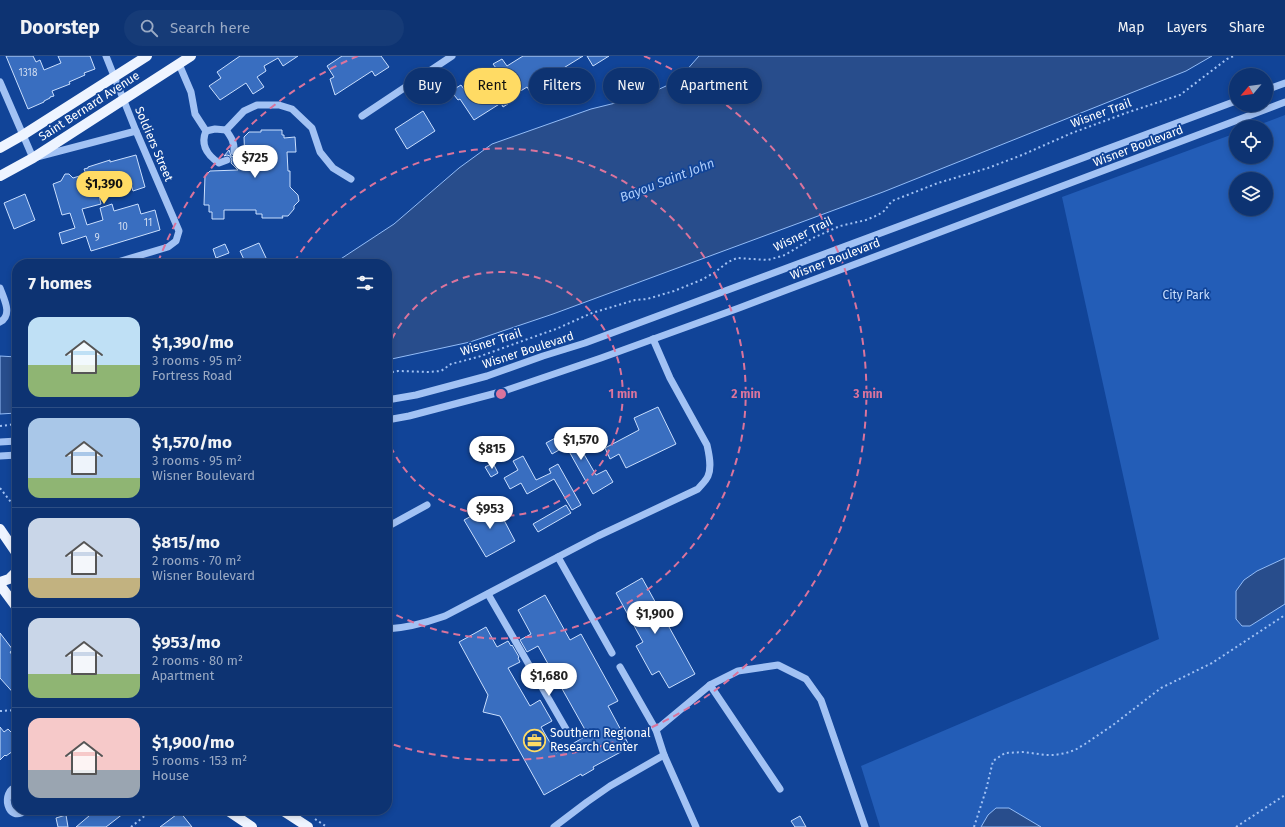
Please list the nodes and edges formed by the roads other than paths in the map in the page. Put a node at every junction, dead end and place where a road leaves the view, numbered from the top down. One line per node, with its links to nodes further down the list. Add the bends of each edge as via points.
1 (106, 56): 6 (street, Soldiers Street)
2 (147, 56): 6 (main road, Saint Bernard Avenue)
3 (191, 56): 5 (main road, Saint Bernard Avenue)
4 (452, 56): 13 (street)
5 (177, 60): 10 (main road, Saint Bernard Avenue); 16 (street, via 191,92 195,114)
6 (114, 77): 10 (street, Soldiers Street); 17 (main road, Saint Bernard Avenue)
7 (0, 82): 17 (street)
8 (1285, 83): 9 (street)
9 (1273, 87)
10 (124, 100): 15 (street, Soldiers Street); 20 (main road, Saint Bernard Avenue)
11 (1285, 102): 27 (street, Wisner Boulevard)
12 (1229, 104): 28 (street, Wisner Boulevard, via 585,343 487,376)
13 (362, 116)
14 (226, 130): 16 (street); 19 (street, via 234,143); 23 (street, via 244,111 257,105 279,105 292,109 312,128 320,152 333,168)
15 (136, 131): 20 (street); 24 (street, Soldiers Street, via 179,231 176,241 168,248)
16 (206, 131): 21 (street, via 203,138 210,157 219,163)
17 (23, 135): 18 (main road, Saint Bernard Avenue); 20 (street)
18 (0, 148)
19 (234, 152)
20 (33, 158): 22 (main road, Saint Bernard Avenue)
21 (227, 160)
22 (0, 176)
23 (351, 179)
24 (129, 259)
25 (0, 288): 26 (street, via 7,307 4,320)
26 (0, 322)
27 (653, 339): 29 (street, Wisner Boulevard, via 504,391); 38 (street, via 670,378 707,445 710,469 708,477 698,489)
28 (392, 399)
29 (392, 419)
30 (12, 441): 31 (street)
31 (0, 442)
32 (12, 455): 33 (street)
33 (0, 456)
34 (427, 506): 35 (street)
35 (392, 524)
36 (0, 529): 37 (main road)
37 (12, 547)
38 (558, 557): 42 (street); 45 (street)
39 (12, 576): 40 (main road)
40 (0, 582)
41 (0, 585): 43 (main road)
42 (488, 594): 44 (street, via 438,619); 48 (street)
43 (12, 601)
44 (392, 629)
45 (612, 653)
46 (620, 667): 49 (street)
47 (710, 685): 49 (street); 52 (street); 60 (street, via 738,671 778,665 806,679 821,700)
48 (566, 729)
49 (656, 730): 50 (street)
50 (664, 755): 58 (street, via 610,786); 59 (street)
51 (12, 788): 53 (street, via 5,793 3,802)
52 (780, 789)
53 (12, 812)
54 (234, 815): 56 (main road)
55 (290, 815): 57 (main road)
56 (252, 827)
57 (308, 827)
58 (554, 827)
59 (696, 827)
60 (864, 827)

